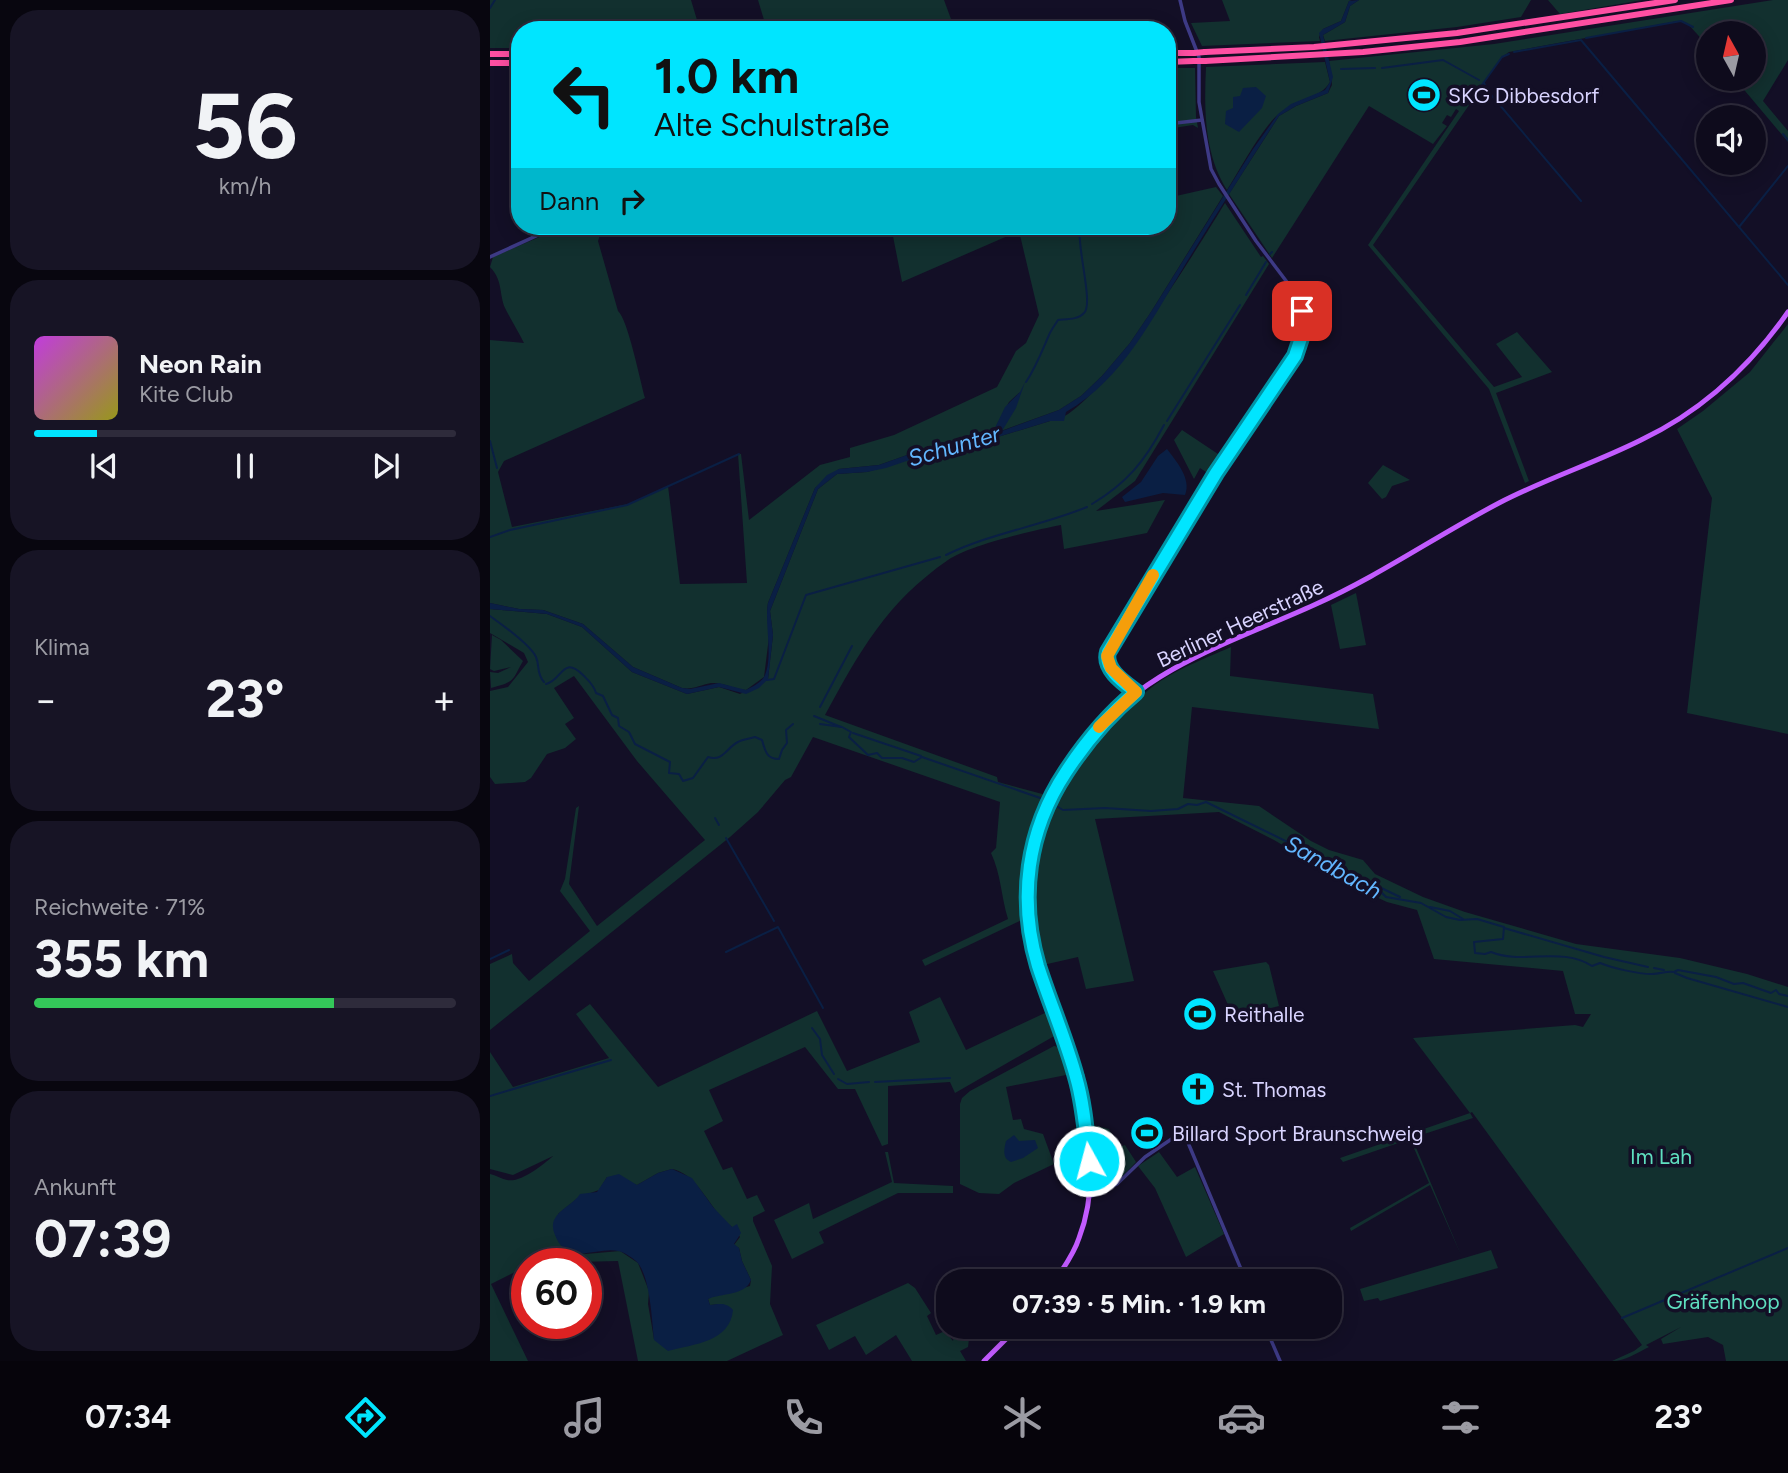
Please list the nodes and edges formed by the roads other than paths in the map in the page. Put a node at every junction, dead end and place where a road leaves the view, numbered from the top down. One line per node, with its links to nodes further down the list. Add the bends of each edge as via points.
1 (1180, 0): 10 (street, via 1199,57)
2 (1675, 0): 4 (highway, bridge, via 1536,23 1354,44)
3 (1731, 0): 7 (highway, bridge, via 1503,37 1363,52)
4 (1176, 53)
5 (490, 54): 6 (highway)
6 (511, 54)
7 (1176, 62)
8 (490, 63): 9 (highway)
9 (511, 63)
10 (1202, 120): 11 (street); 15 (street, via 1212,169 1222,189 1296,294 1304,320 1302,338 1292,361 1216,473 1108,652 1109,666)
11 (1176, 123)
12 (538, 235): 13 (street)
13 (490, 257)
14 (1788, 312): 15 (main road, Berliner Heerstraße, via 1741,371 1670,425 1513,496 1360,584 1191,660)
15 (1136, 692): 16 (main road, Berliner Heerstraße, via 1107,718 1074,759 1046,806 1030,862 1028,914 1038,965 1079,1089)
16 (1090, 1197): 17 (main road, Berliner Heerstraße, via 1077,1243); 18 (street, via 1117,1184 1145,1157 1185,1134)
17 (1062, 1269)
18 (1241, 1269)
19 (1006, 1339): 21 (main road)
20 (1271, 1339): 22 (street)
21 (984, 1361)
22 (1280, 1361)

